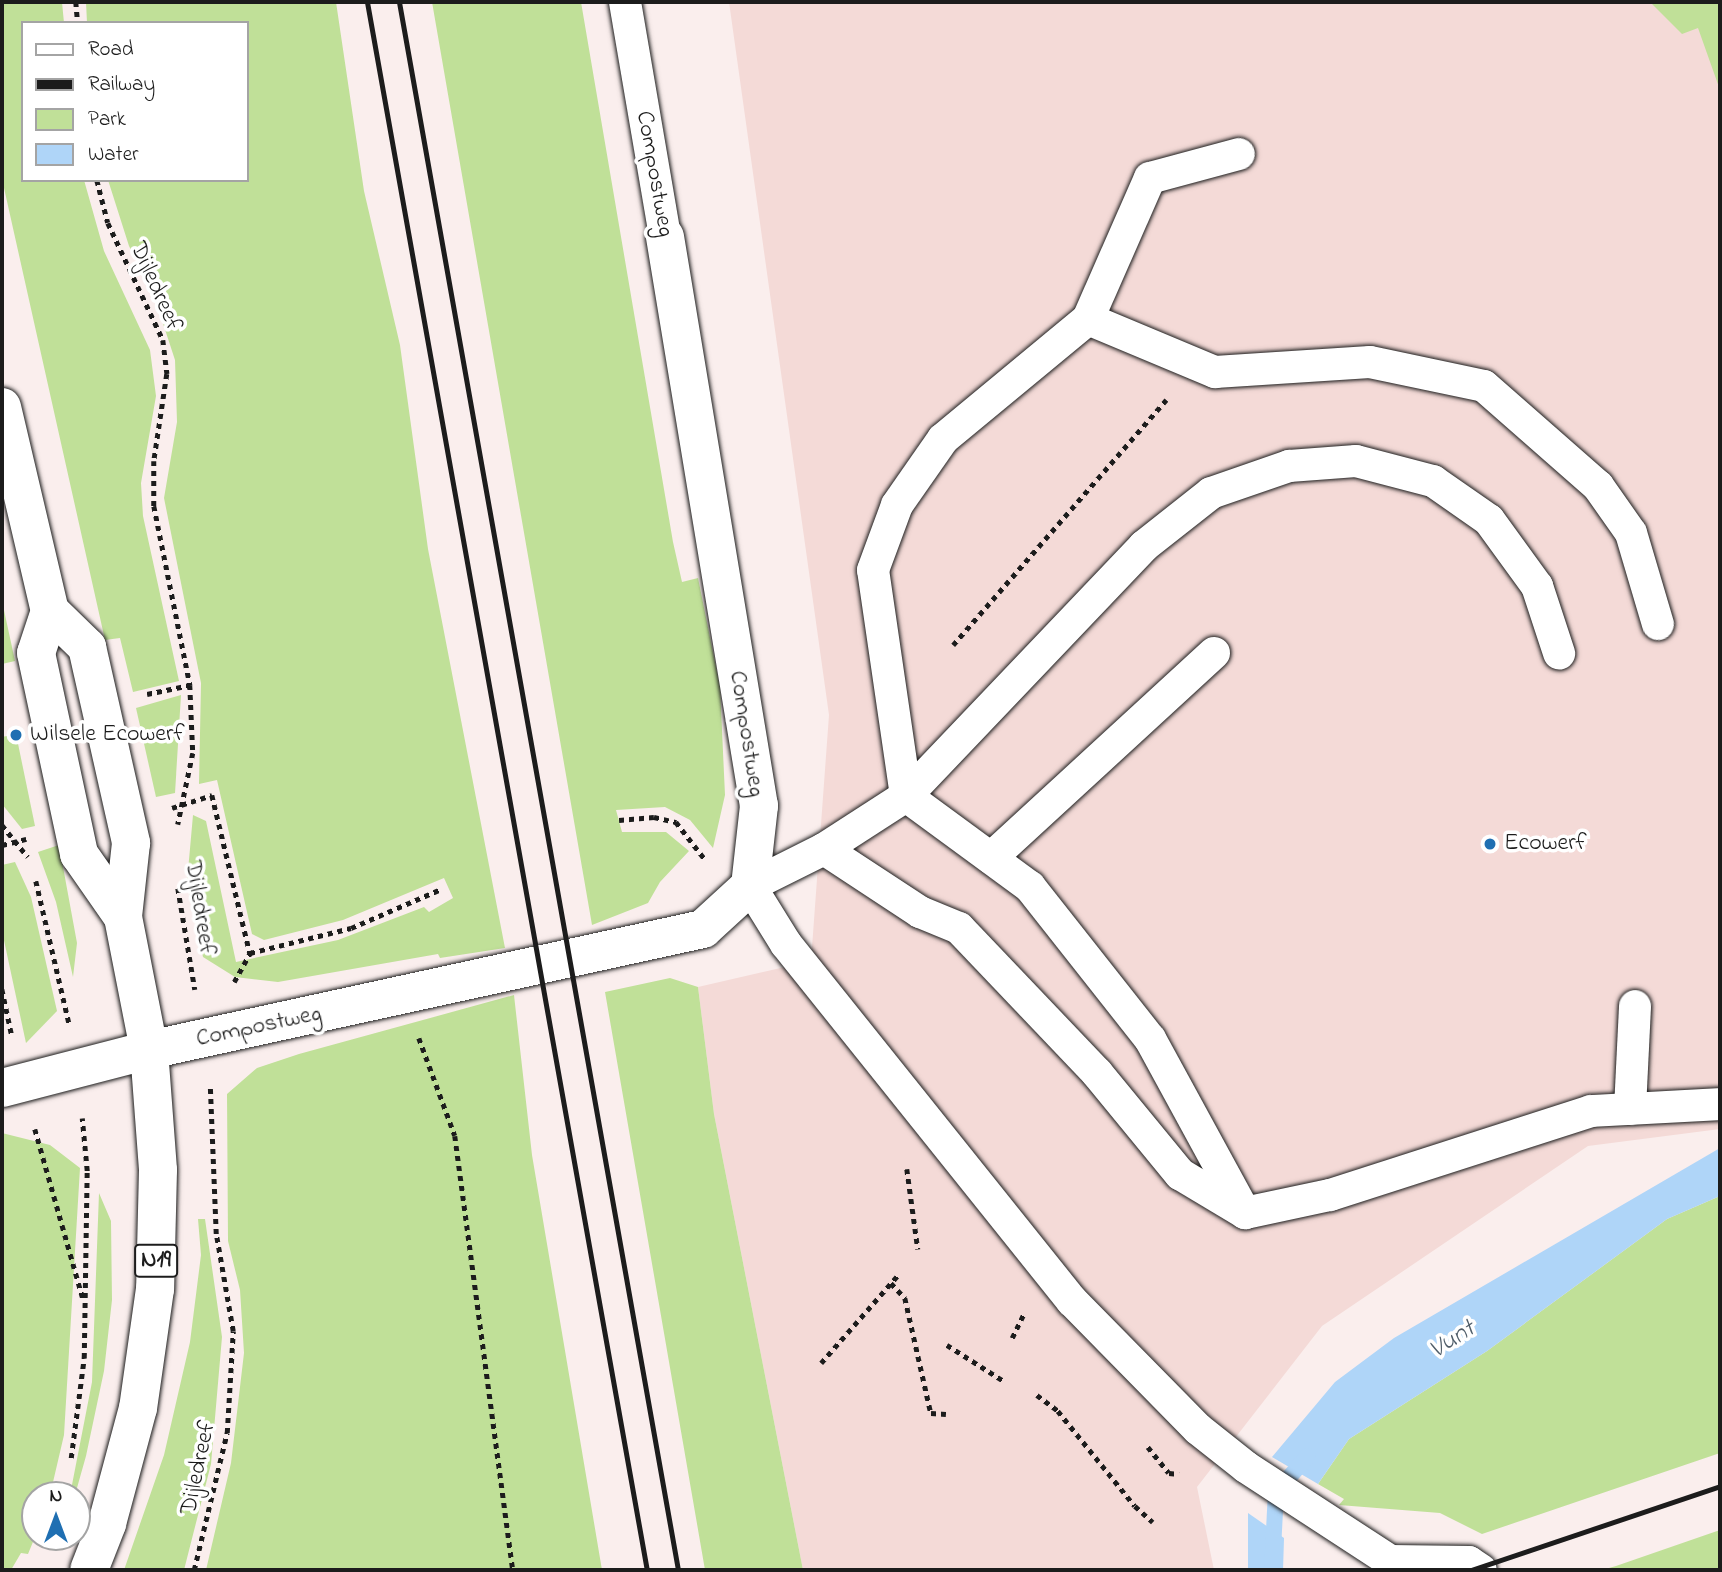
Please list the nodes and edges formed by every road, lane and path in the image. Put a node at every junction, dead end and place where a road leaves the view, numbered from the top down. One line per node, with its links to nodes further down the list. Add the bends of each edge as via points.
1 (76, 2): 3 (path)
2 (625, 2): 6 (lane, Compostweg)
3 (78, 21)
4 (1239, 154): 7 (lane, via 1150,178)
5 (98, 182): 16 (path, Dijledreef, via 108,223 163,341 167,374 154,461 154,506 190,685 193,752)
6 (664, 237): 27 (main road, Compostweg, via 758,806)
7 (1088, 319): 8 (lane); 15 (lane, via 943,439 897,505 873,570)
8 (1196, 364): 11 (lane, via 1215,372 1370,362 1484,386 1598,486 1631,533); 12 (path)
9 (2, 407): 10 (main road)
10 (50, 611): 29 (main road, N19, via 36,653 79,855); 29 (main road, N19, via 87,647 131,844)
11 (1658, 624)
12 (953, 645)
13 (1214, 653): 22 (lane)
14 (1559, 653): 15 (lane, via 1537,586 1489,520 1433,481 1356,461 1289,466 1211,493 1144,546)
15 (906, 796): 21 (lane); 22 (lane)
16 (182, 806): 17 (path); 20 (path, Dijledreef); 28 (path, via 212,795 250,953 351,928)
17 (160, 811)
18 (619, 820): 24 (path, via 654,817 676,822)
19 (2, 825): 23 (path)
20 (177, 829)
21 (824, 849): 27 (lane); 39 (lane, via 920,912 959,928 1097,1073 1180,1174)
22 (991, 858): 39 (lane, via 1030,887 1150,1039)
23 (30, 860)
24 (706, 861)
25 (34, 873): 34 (path)
26 (176, 878): 32 (path, Dijledreef)
27 (750, 886): 30 (main road, Compostweg, via 703,929); 53 (lane, via 786,944 837,1010 1072,1301 1198,1429 1246,1467)
28 (439, 890)
29 (123, 917): 33 (main road, N19)
30 (403, 995): 32 (main road, Compostweg); 56 (path, via 455,1136)
31 (1635, 1006): 37 (lane)
32 (205, 1039): 33 (main road, Compostweg); 55 (path, Dijledreef, via 215,1126 216,1234 233,1331 227,1433)
33 (149, 1050): 34 (main road, Compostweg); 54 (main road, N19, via 158,1170 155,1290 138,1408 107,1524)
34 (78, 1068): 35 (main road, Compostweg); 44 (path, via 87,1171)
35 (12, 1086): 44 (path)
36 (1720, 1104): 37 (lane)
37 (1630, 1109): 39 (lane, via 1591,1111 1330,1195)
38 (906, 1163): 40 (path)
39 (1245, 1213)
40 (918, 1249)
41 (898, 1275): 42 (path)
42 (891, 1283): 47 (path); 50 (path, via 905,1298 931,1413)
43 (1029, 1302): 45 (path)
44 (85, 1307): 51 (path, via 84,1358)
45 (1012, 1338)
46 (947, 1345): 48 (path)
47 (821, 1363)
48 (1004, 1381)
49 (1037, 1395): 52 (path, via 1058,1411)
50 (946, 1414)
51 (68, 1470)
52 (1153, 1522)
53 (1397, 1566): 57 (lane, via 1469,1562)
54 (89, 1570)
55 (194, 1570)
56 (513, 1570)
57 (1481, 1570)

